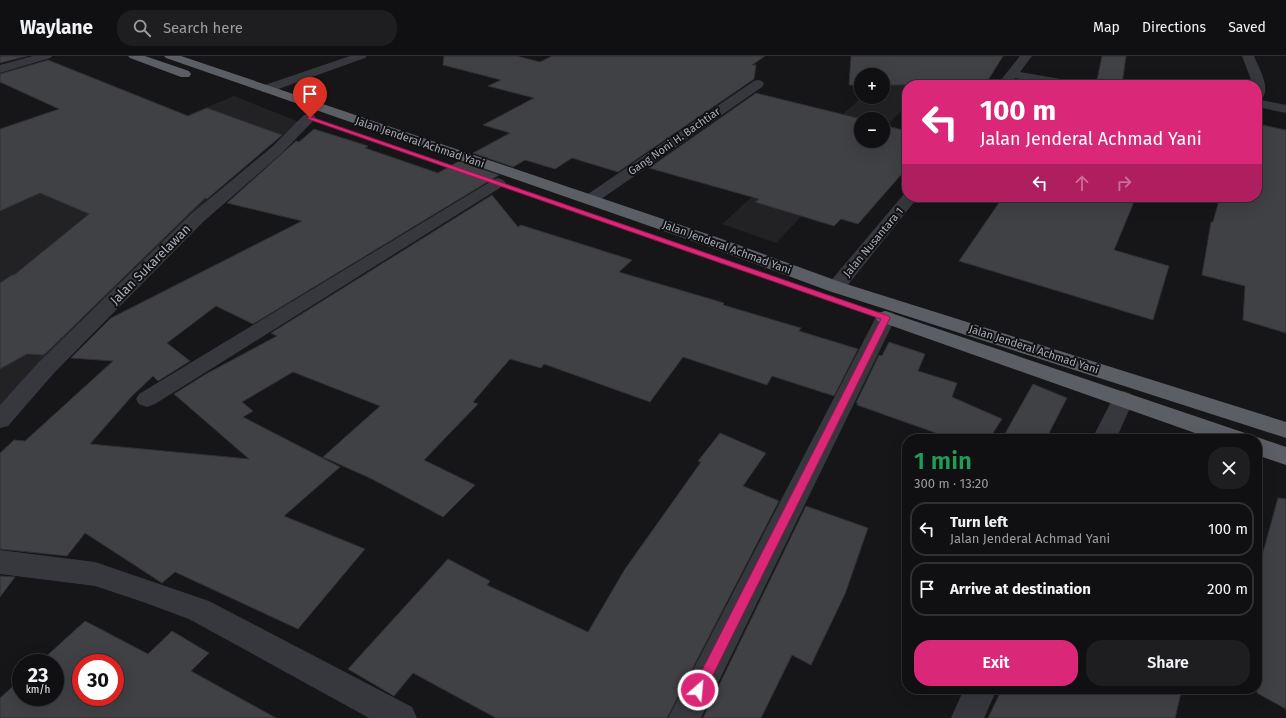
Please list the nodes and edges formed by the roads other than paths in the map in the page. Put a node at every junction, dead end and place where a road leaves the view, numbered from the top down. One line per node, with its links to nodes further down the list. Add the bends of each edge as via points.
1 (46, 56): 8 (street)
2 (134, 56): 10 (highway, Jalan Jenderal Achmad Yani)
3 (170, 56): 7 (highway, Jalan Jenderal Achmad Yani)
4 (360, 56): 15 (street)
5 (1026, 56): 9 (street)
6 (1248, 56): 13 (street)
7 (208, 68): 10 (highway); 15 (highway, Jalan Jenderal Achmad Yani)
8 (0, 69)
9 (1013, 74): 11 (street); 12 (street)
10 (188, 75): 18 (highway, Jalan Jenderal Achmad Yani)
11 (1008, 80)
12 (1045, 80)
13 (1257, 80)
14 (758, 84): 20 (street, Gang Noni H. Bachtiar)
15 (266, 89): 20 (highway, Jalan Jenderal Achmad Yani)
16 (1262, 104): 17 (street)
17 (1286, 109)
18 (310, 118): 19 (highway, Jalan Jenderal Achmad Yani); 26 (street, Jalan Sukarelawan, via 278,149 197,218 46,368)
19 (498, 183): 23 (highway, Jalan Jenderal Achmad Yani); 24 (street)
20 (590, 199): 22 (highway, Jalan Jenderal Achmad Yani)
21 (906, 202): 22 (street, Jalan Nusantara 1)
22 (836, 287): 27 (highway, Jalan Jenderal Achmad Yani)
23 (886, 318): 25 (highway, Jalan Jenderal Achmad Yani); 35 (street)
24 (147, 399)
25 (1123, 399): 28 (street); 29 (highway, Jalan Jenderal Achmad Yani)
26 (1, 417)
27 (1286, 430)
28 (1106, 434)
29 (1223, 434)
30 (1262, 448): 31 (highway)
31 (1286, 456)
32 (0, 562): 34 (street, via 95,574 199,610)
33 (979, 694): 36 (street)
34 (401, 718)
35 (684, 718)
36 (967, 718)

